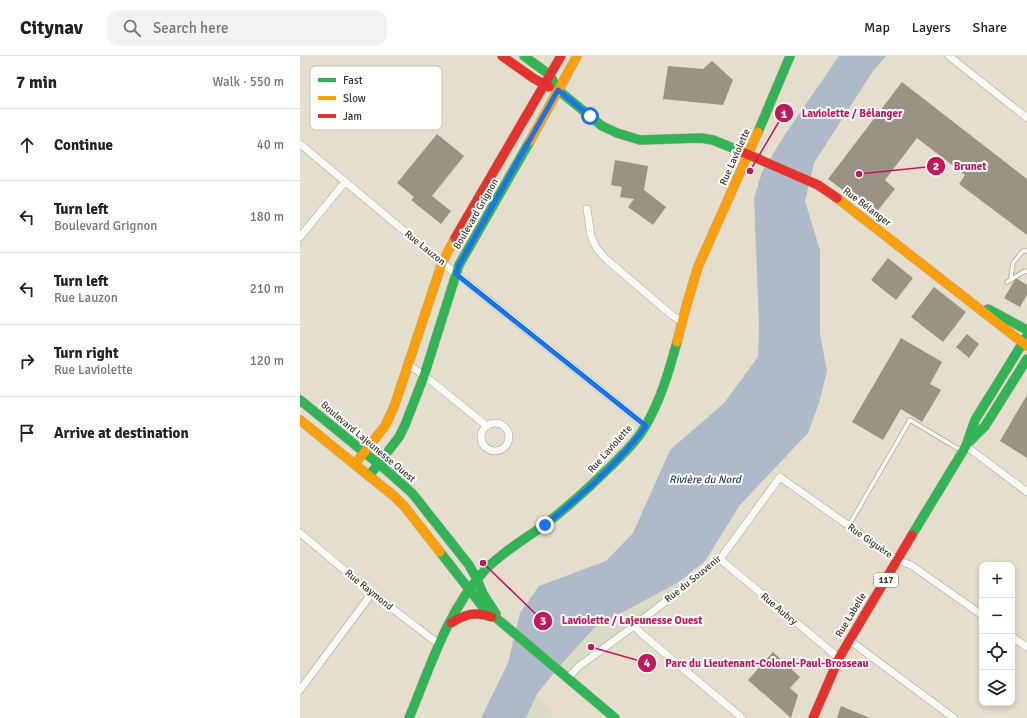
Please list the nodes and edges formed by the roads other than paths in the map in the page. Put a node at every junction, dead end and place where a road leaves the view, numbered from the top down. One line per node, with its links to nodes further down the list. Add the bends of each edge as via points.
1 (502, 56): 8 (street)
2 (524, 56): 7 (street)
3 (561, 56): 7 (street, Boulevard Grignon)
4 (577, 56): 9 (street, Boulevard Grignon)
5 (790, 56): 12 (street, Rue Laviolette)
6 (949, 56): 10 (street)
7 (550, 75): 8 (street, Boulevard Grignon); 9 (street)
8 (543, 85): 9 (street); 17 (street, Boulevard Grignon)
9 (558, 90): 12 (street, Rue Bélanger, via 602,126 628,137 640,140 701,138 722,143); 19 (street, Boulevard Grignon)
10 (1027, 118)
11 (300, 144): 13 (street, Rue Lauzon)
12 (748, 154): 22 (street, Rue Bélanger, via 818,185); 23 (street, Rue Laviolette, via 698,266)
13 (345, 182): 15 (street); 17 (street, Rue Lauzon)
14 (587, 209): 23 (street, via 591,236 597,249)
15 (300, 237)
16 (1027, 250): 20 (lane, via 1013,263)
17 (442, 263): 19 (street, Rue Lauzon); 27 (street, Boulevard Grignon)
18 (1027, 272): 21 (lane)
19 (456, 274): 28 (street, Boulevard Grignon); 32 (street, Rue Lauzon)
20 (1011, 277)
21 (1007, 282)
22 (962, 294): 24 (street, Rue Bélanger); 25 (street, Rue Bélanger)
23 (681, 321): 32 (street, Rue Laviolette, via 670,368)
24 (1027, 330)
25 (1025, 341): 33 (street, Rue Labelle / 117, via 975,420)
26 (1027, 359): 33 (street, Rue Labelle / 117, via 985,426)
27 (409, 366): 28 (street); 34 (street, Boulevard Grignon, via 390,417)
28 (424, 376): 31 (street); 36 (street, Boulevard Grignon, via 399,437)
29 (300, 400): 34 (street, Boulevard Lajeunesse Ouest)
30 (300, 420): 35 (street)
31 (487, 426)
32 (646, 426): 44 (street, Rue Laviolette, via 626,451 592,485 545,525 504,554)
33 (964, 449): 39 (street); 40 (lane, via 910,420); 43 (street, Rue Labelle / 117)
34 (364, 452): 35 (street, Boulevard Grignon); 36 (street, Boulevard Lajeunesse Ouest)
35 (355, 464): 37 (street)
36 (378, 464): 37 (street, Boulevard Grignon); 44 (street, Boulevard Lajeunesse Ouest, via 412,493 469,565)
37 (369, 476): 45 (street, via 404,506)
38 (780, 477): 40 (street, Rue Giguère); 42 (street, Rue du Souvenir)
39 (1027, 492)
40 (849, 526): 43 (street, Rue Giguère)
41 (300, 533): 46 (street, Rue Raymond)
42 (720, 559): 50 (street, Rue du Souvenir); 55 (street, Rue Aubry)
43 (897, 560): 47 (street, Rue Giguère, via 911,565); 52 (street, Rue Labelle / 117)
44 (477, 579): 45 (street, Rue Laviolette); 48 (street, Boulevard Lajeunesse Ouest, via 483,594)
45 (469, 589): 48 (street, via 482,606); 49 (street, Rue Laviolette)
46 (372, 593): 53 (street, Rue Raymond); 57 (street)
47 (979, 613)
48 (503, 624): 49 (street, via 484,614 474,613); 56 (street)
49 (450, 625): 53 (street, Rue Laviolette)
50 (634, 626): 56 (street, Rue du Souvenir, via 578,667); 61 (street)
51 (1015, 639): 54 (street)
52 (849, 640): 55 (street, Rue Labelle / 117); 63 (street)
53 (440, 646): 59 (street, Rue Laviolette)
54 (1027, 647)
55 (839, 658): 62 (street, Rue Labelle / 117)
56 (568, 678): 60 (street)
57 (302, 681): 58 (street)
58 (300, 690)
59 (409, 718)
60 (615, 718)
61 (742, 718)
62 (813, 718)
63 (954, 718)

